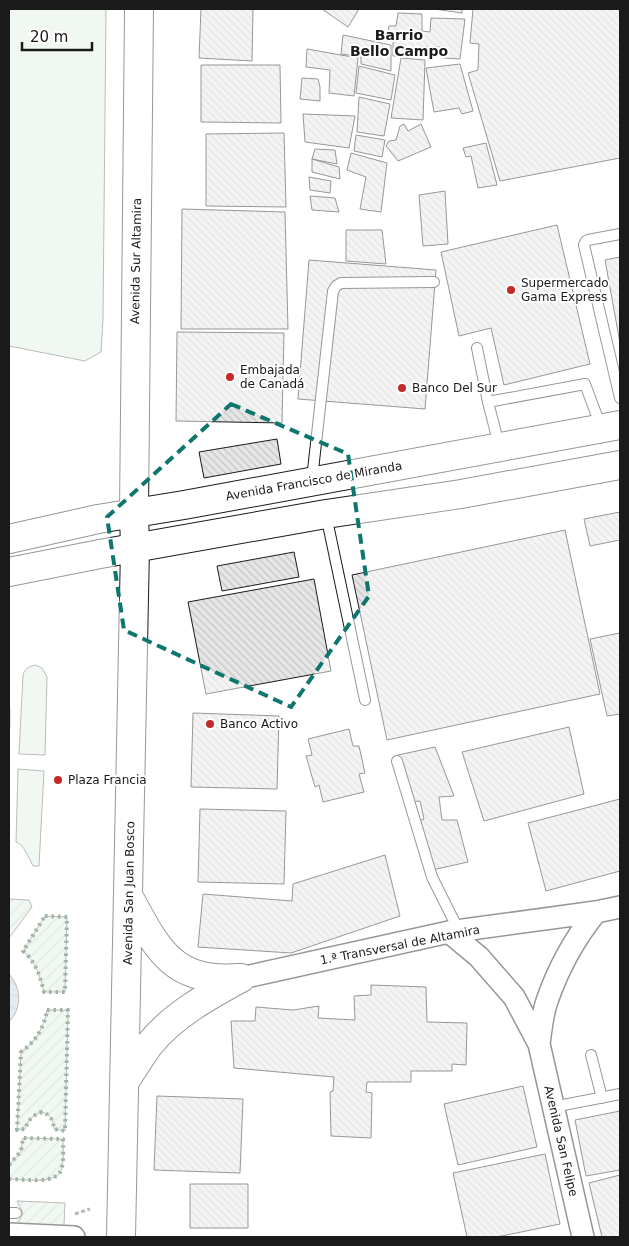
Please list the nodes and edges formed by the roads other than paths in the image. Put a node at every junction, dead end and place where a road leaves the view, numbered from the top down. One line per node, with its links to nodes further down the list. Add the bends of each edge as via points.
1 (139, 9): 12 (main road, Avenida Sur Altamira)
2 (620, 234): 5 (lane, via 588,240 584,245)
3 (434, 282): 11 (lane, via 341,283 336,286)
4 (477, 348): 7 (lane)
5 (618, 382): 6 (lane)
6 (620, 398)
7 (488, 402): 8 (lane, via 585,384); 9 (lane)
8 (611, 427): 9 (main road, Avenida Francisco de Miranda)
9 (499, 446): 11 (main road, Avenida Francisco de Miranda)
10 (620, 465): 13 (main road)
11 (312, 480): 12 (main road, Avenida Francisco de Miranda)
12 (134, 513): 14 (main road, Avenida Francisco de Miranda); 15 (main road, Avenida Sur Altamira)
13 (326, 514): 15 (main road); 17 (lane)
14 (9, 539)
15 (136, 548): 16 (main road); 19 (main road, Avenida San Juan Bosco)
16 (9, 572)
17 (365, 700)
18 (397, 761): 22 (lane, via 432,877)
19 (129, 897): 23 (main road, via 161,952 190,974 208,979); 26 (main road, Avenida San Juan Bosco)
20 (620, 907): 21 (street, 1.ª Transversal de Altamira)
21 (596, 912): 22 (street, 1.ª Transversal de Altamira); 24 (street, Avenida San Felipe, via 581,930 546,1003)
22 (454, 932): 23 (street, 1.ª Transversal de Altamira); 24 (street, Avenida San Felipe, via 514,997)
23 (241, 978): 26 (main road, via 177,1017 150,1044)
24 (539, 1044): 29 (street, Avenida San Felipe)
25 (591, 1055): 28 (lane)
26 (125, 1081): 32 (main road, Avenida San Juan Bosco)
27 (620, 1094): 28 (lane)
28 (602, 1098): 29 (lane)
29 (553, 1107): 33 (street, Avenida San Felipe)
30 (9, 1234): 31 (street)
31 (74, 1237)
32 (121, 1237)
33 (584, 1237)

